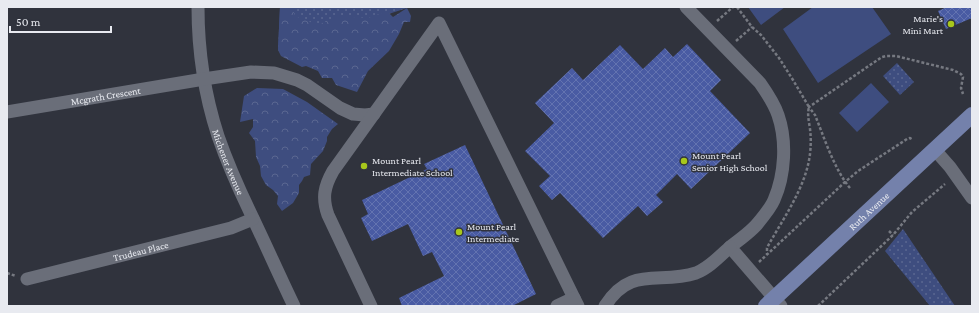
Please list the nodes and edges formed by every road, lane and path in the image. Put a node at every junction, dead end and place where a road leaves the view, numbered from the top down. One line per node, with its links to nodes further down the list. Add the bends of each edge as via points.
1 (198, 7): 7 (street, Michener Avenue)
2 (686, 7): 21 (street, via 760,83 770,97 783,132 782,170 774,200 758,224)
3 (732, 7): 4 (path)
4 (719, 20)
5 (752, 27): 6 (path)
6 (738, 39)
7 (204, 79): 9 (street, Mcgrath Crescent); 10 (street, Mcgrath Crescent, via 251,72 274,73 307,85 346,112 359,115); 18 (street, Michener Avenue, via 220,143)
8 (963, 94): 14 (path, via 960,88 963,77 953,70 906,58 886,56 873,62 809,107)
9 (7, 112)
10 (374, 114): 24 (street, via 439,23); 27 (street, via 331,175 324,192 328,215)
11 (972, 115): 13 (main road, Ruth Avenue)
12 (912, 140): 14 (path, via 907,139)
13 (935, 150): 17 (street); 25 (main road, Ruth Avenue)
14 (845, 182): 16 (path); 22 (path)
15 (945, 184): 20 (path, via 909,214)
16 (850, 188)
17 (972, 198)
18 (253, 219): 23 (street, Trudeau Place, via 224,230); 26 (street, Michener Avenue)
19 (889, 231): 20 (path)
20 (894, 235): 30 (path)
21 (730, 247): 22 (street); 29 (street, via 703,270 695,273 628,283 615,293)
22 (750, 270): 25 (street)
23 (27, 280)
24 (576, 302): 28 (street)
25 (773, 303)
26 (294, 306)
27 (371, 306)
28 (557, 306)
29 (605, 306)
30 (818, 306)

